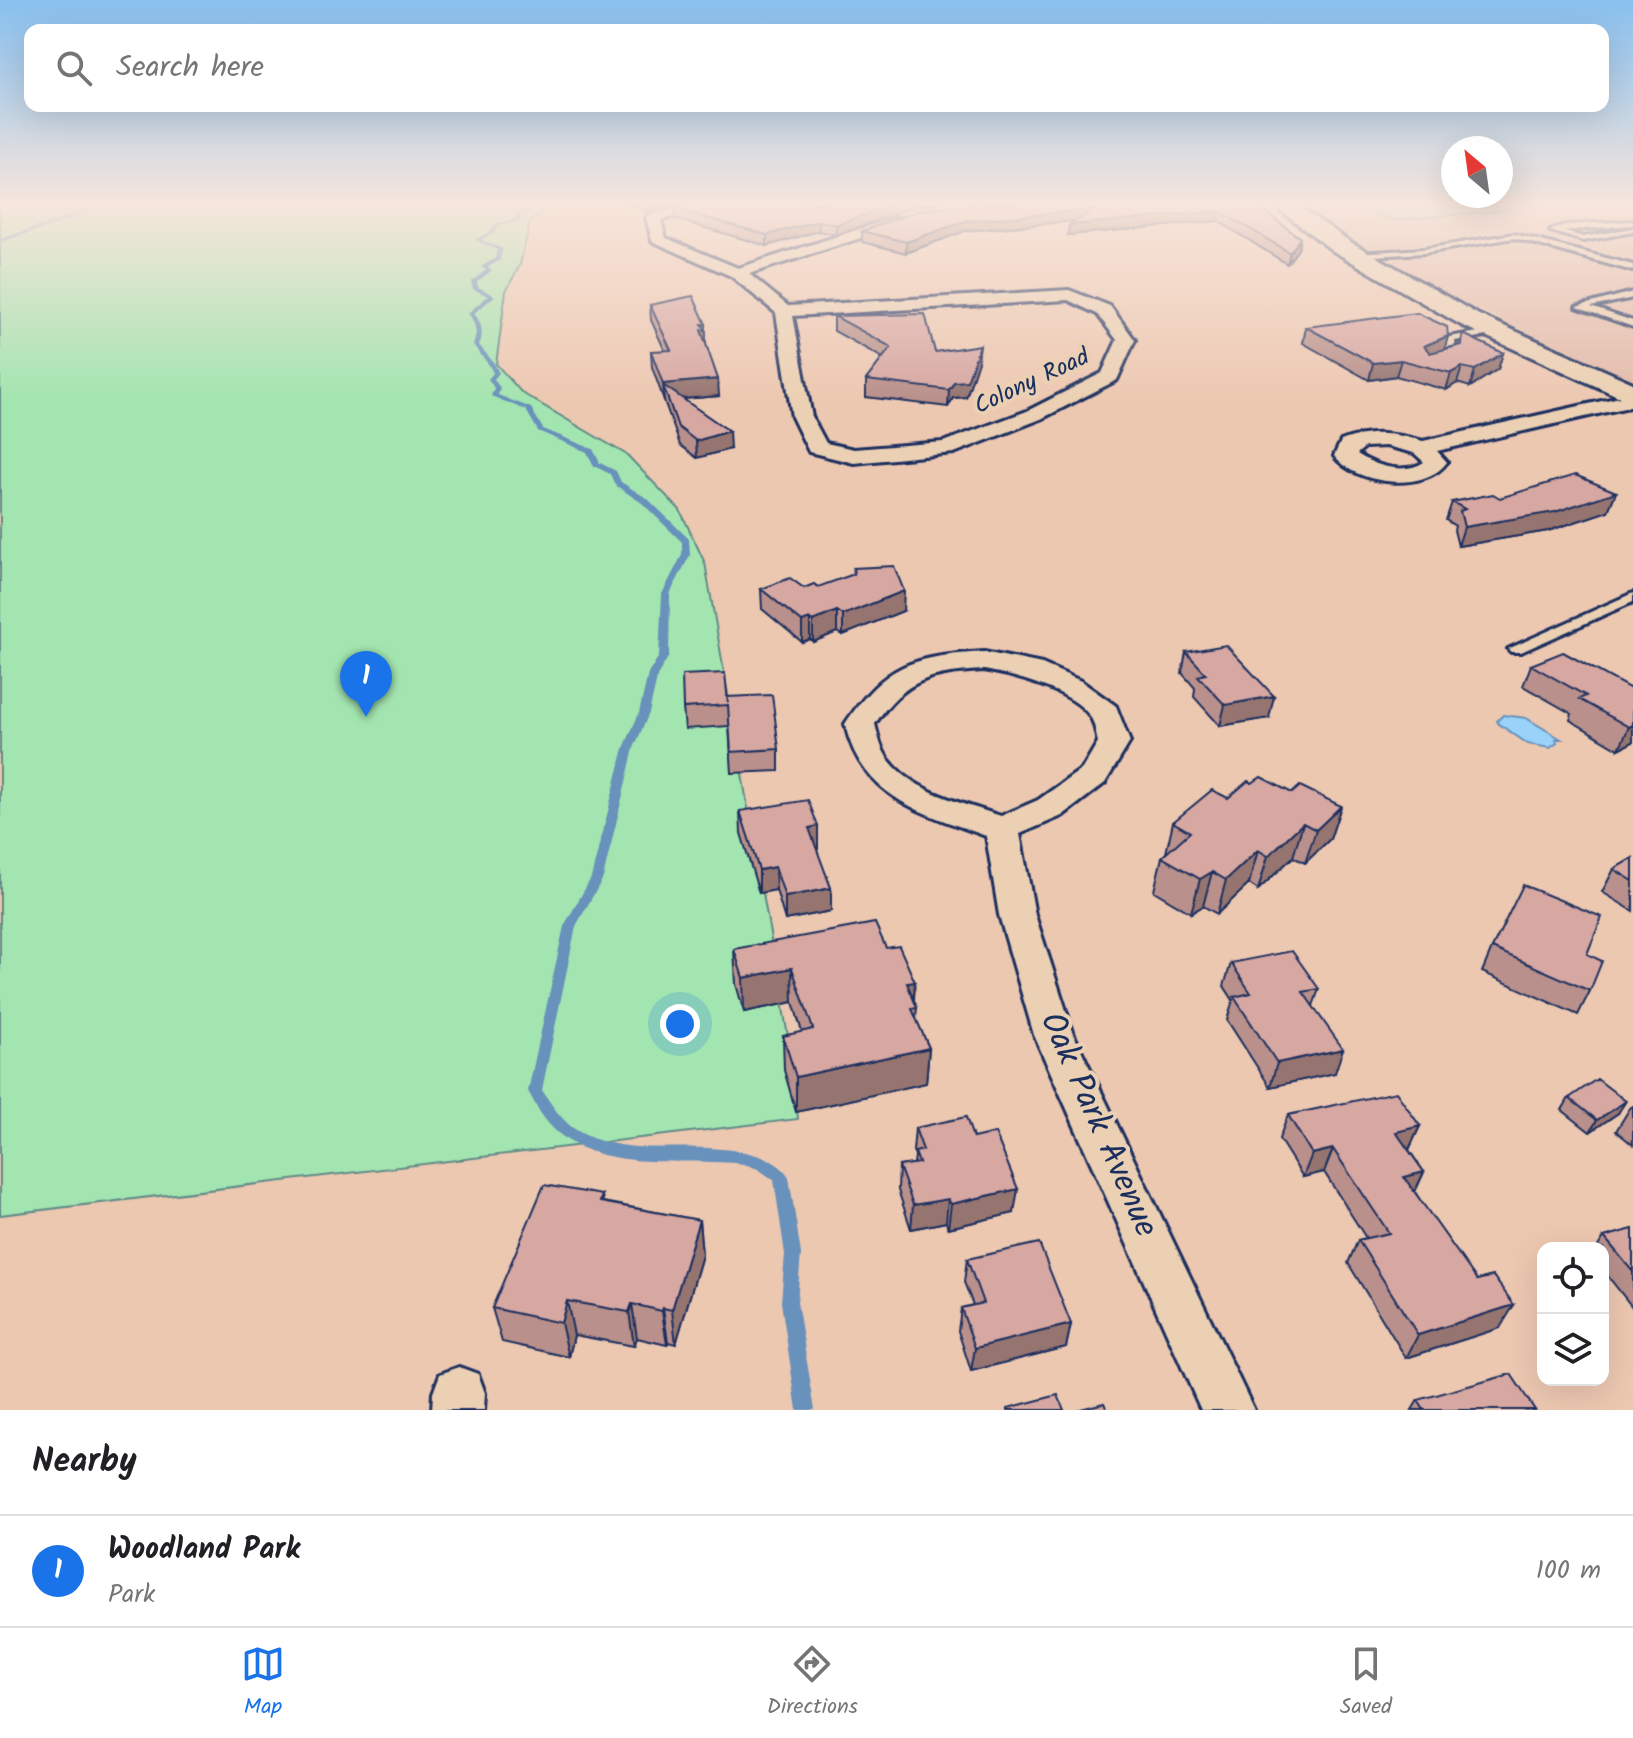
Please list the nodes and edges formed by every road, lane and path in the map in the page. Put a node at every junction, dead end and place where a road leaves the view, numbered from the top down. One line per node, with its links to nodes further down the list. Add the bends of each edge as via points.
1 (727, 269): 4 (street)
2 (751, 269): 4 (street)
3 (1381, 269): 8 (main road)
4 (737, 273): 6 (street)
5 (1633, 295): 7 (lane, via 1581,307)
6 (784, 311): 6 (street, Colony Road, via 1069,295 1096,303 1126,340 1110,376 1034,415 946,448 854,456 817,447 802,417)
7 (1633, 324)
8 (1496, 332): 9 (lane, via 1452,339 1452,356); 10 (main road)
9 (1427, 363)
10 (1633, 397): 11 (street)
11 (1422, 448)
12 (1633, 597): 13 (lane)
13 (1516, 649)
14 (1002, 829): 14 (street, via 1050,808 1094,776 1114,742 1105,712 1071,687 1032,670 984,661 943,663 905,674 878,694 860,724 866,750 880,770 924,800); 15 (street, Oak Park Avenue, via 1017,915 1054,1035)
15 (1228, 1410)

